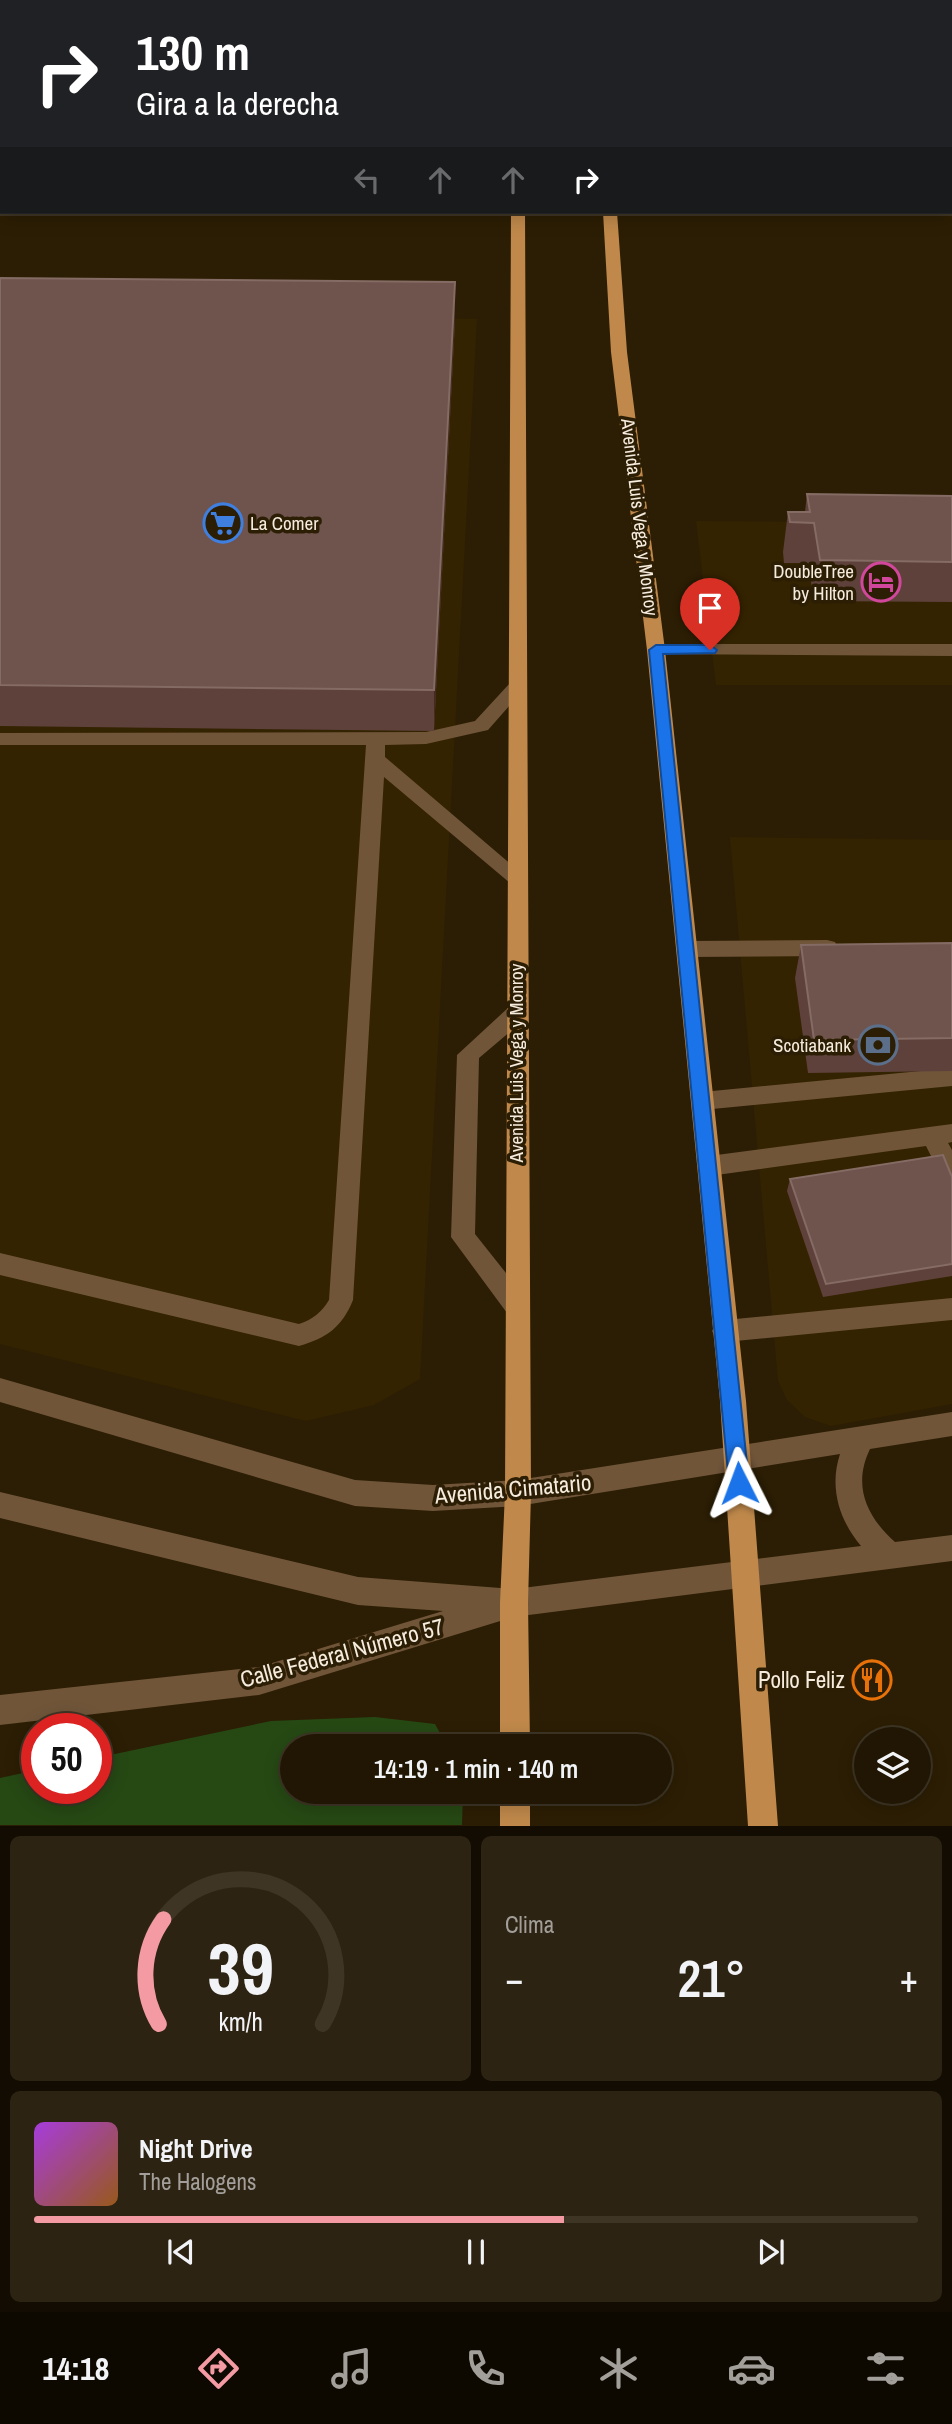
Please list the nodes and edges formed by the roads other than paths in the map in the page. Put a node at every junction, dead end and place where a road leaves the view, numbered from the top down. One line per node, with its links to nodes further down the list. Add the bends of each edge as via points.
1 (518, 214): 5 (main road, Avenida Luis Vega y Monroy)
2 (610, 214): 3 (main road, Avenida Luis Vega y Monroy, via 619,352)
3 (656, 650): 4 (street); 10 (main road, Avenida Luis Vega y Monroy)
4 (952, 650)
5 (517, 687): 7 (street, via 481,726); 8 (main road, Avenida Luis Vega y Monroy)
6 (0, 739): 7 (street)
7 (375, 750): 8 (street); 17 (street, via 341,1300 336,1313 326,1324 299,1335)
8 (517, 878): 11 (main road, Avenida Luis Vega y Monroy)
9 (842, 948): 10 (street)
10 (687, 949): 13 (main road, Avenida Luis Vega y Monroy)
11 (517, 1013): 18 (main road, Avenida Luis Vega y Monroy); 18 (street, via 468,1055 463,1237)
12 (952, 1077): 13 (street)
13 (702, 1101): 15 (main road, Avenida Luis Vega y Monroy)
14 (943, 1134): 15 (street); 16 (street)
15 (709, 1166): 20 (main road, Avenida Luis Vega y Monroy)
16 (952, 1175)
17 (0, 1264)
18 (516, 1305): 25 (main road, Avenida Luis Vega y Monroy)
19 (952, 1310): 20 (street)
20 (725, 1331): 24 (main road, Avenida Luis Vega y Monroy)
21 (0, 1390): 25 (street, Avenida Cimatario, via 355,1493 433,1498)
22 (952, 1424): 23 (street, Avenida Cimatario)
23 (860, 1439): 24 (street, Avenida Cimatario); 28 (street, via 850,1457 850,1500 858,1522)
24 (738, 1460): 25 (street, Avenida Cimatario); 29 (main road, Avenida Luis Vega y Monroy)
25 (518, 1493): 30 (main road, Avenida Luis Vega y Monroy)
26 (0, 1505): 30 (street, via 358,1591)
27 (952, 1548): 28 (street)
28 (891, 1557): 29 (street)
29 (743, 1576): 30 (street); 35 (main road, Avenida Luis Vega y Monroy)
30 (514, 1603): 31 (street, Calle Federal Número 57, via 258,1681); 32 (main road, Avenida Luis Vega y Monroy)
31 (0, 1710)
32 (515, 1734)
33 (515, 1804): 34 (main road)
34 (516, 1825)
35 (763, 1825)

